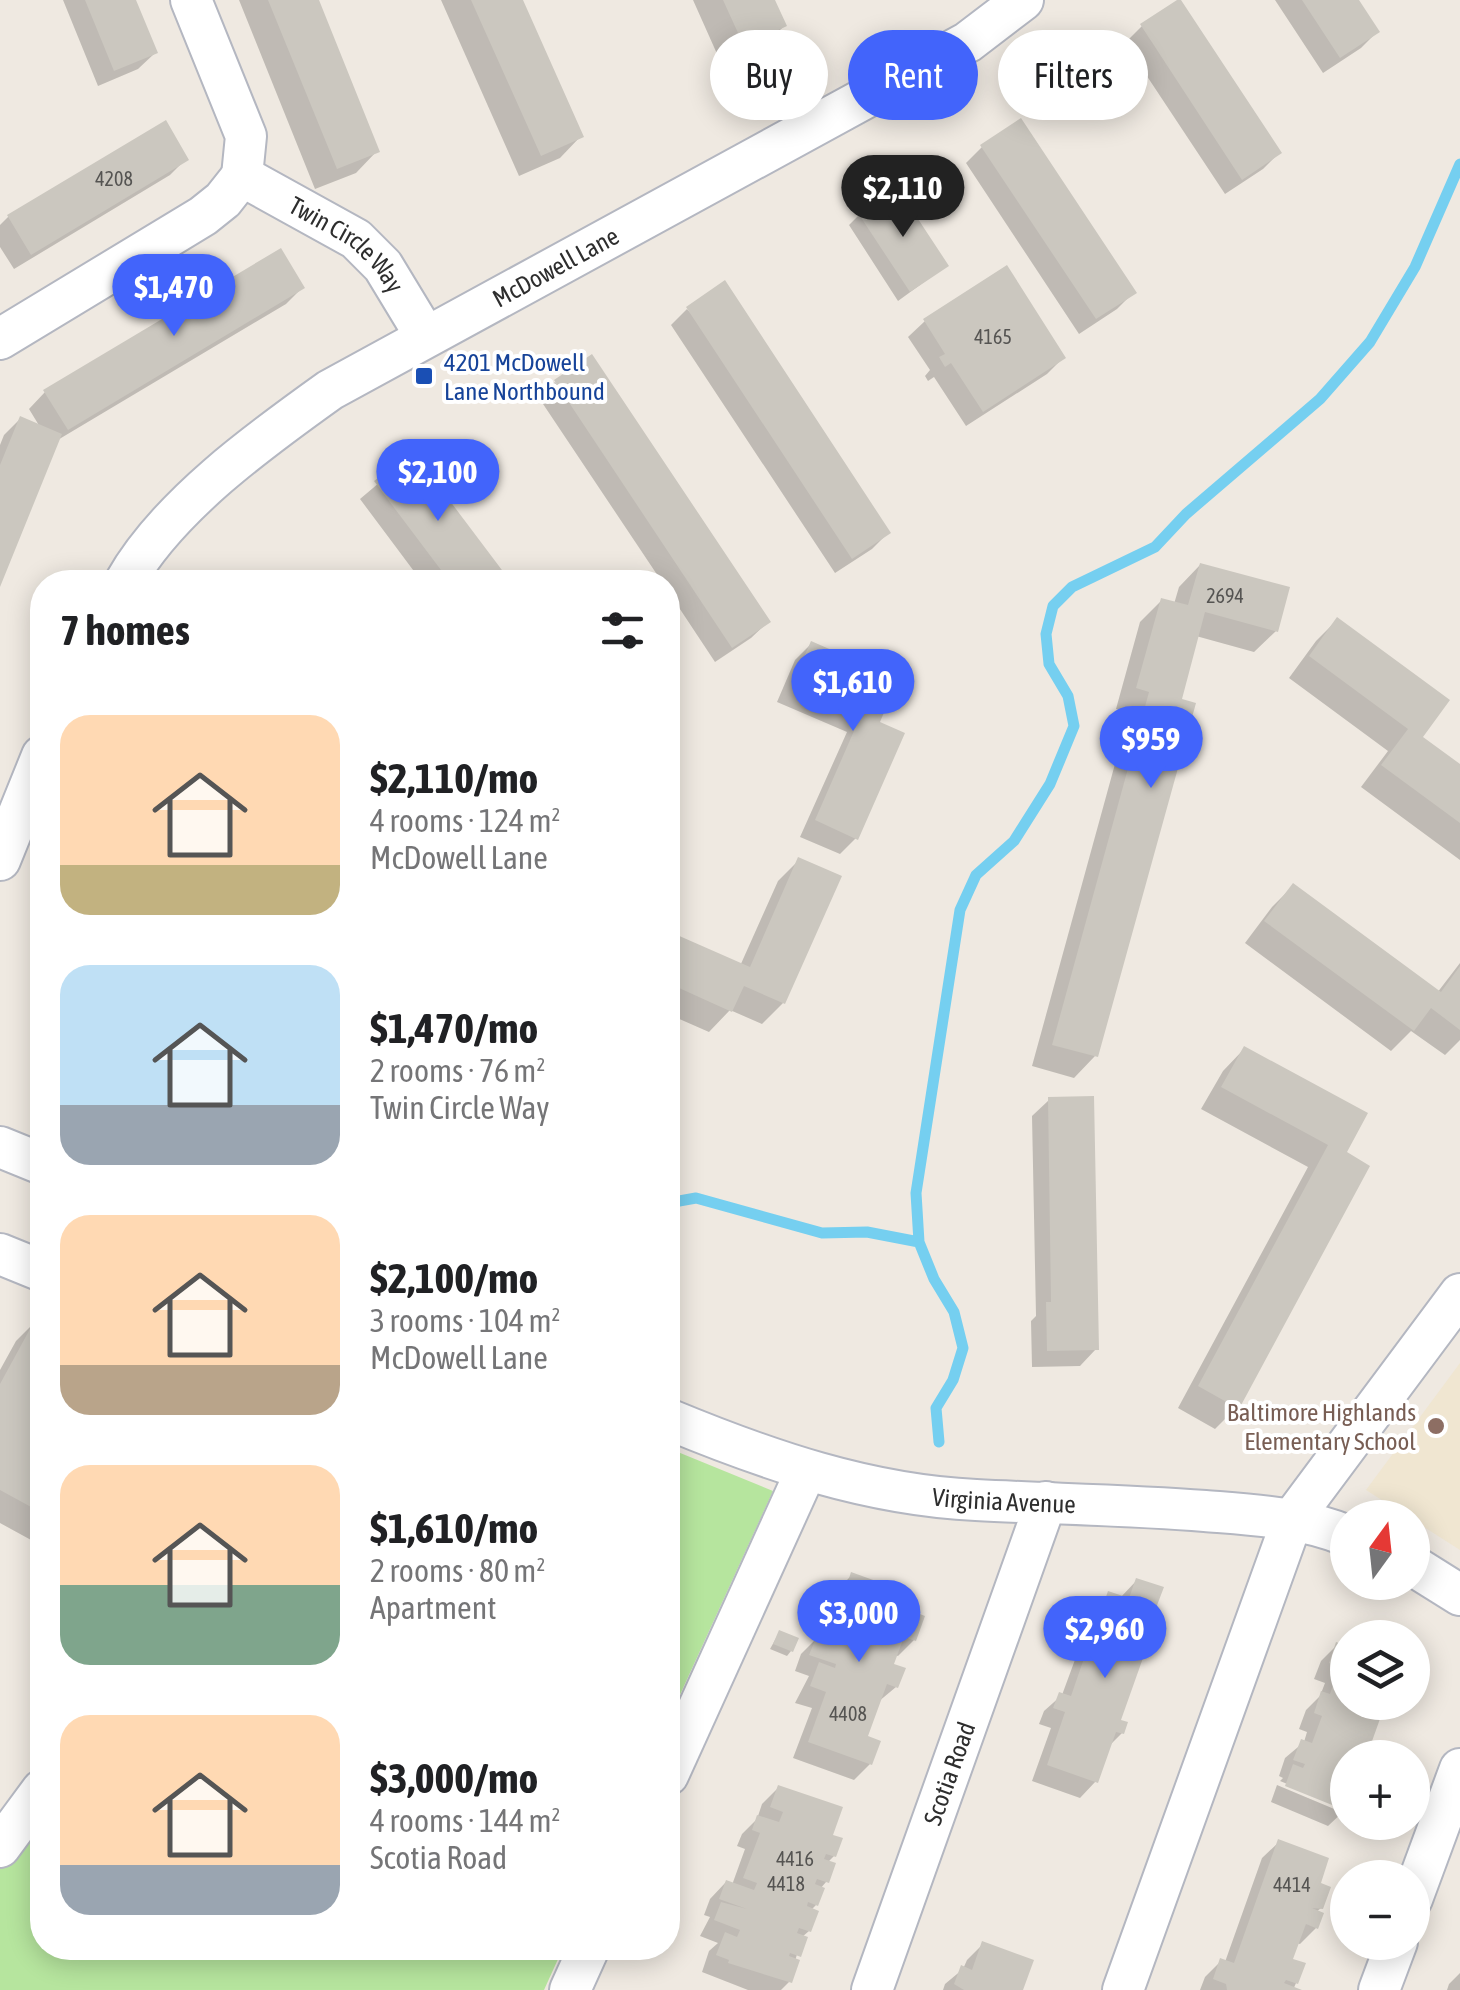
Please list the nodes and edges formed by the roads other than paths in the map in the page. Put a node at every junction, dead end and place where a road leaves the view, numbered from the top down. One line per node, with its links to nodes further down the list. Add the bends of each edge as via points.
1 (191, 0): 3 (street, via 246,136)
2 (1022, 0): 4 (street, McDowell Lane, via 968,42)
3 (242, 176): 4 (street, Twin Circle Way, via 356,240 383,266); 5 (street, via 203,216)
4 (426, 337): 6 (street, McDowell Lane, via 330,390 257,442 187,505)
5 (0, 339)
6 (136, 570)
7 (30, 786): 8 (street)
8 (0, 860)
9 (0, 1147): 10 (street)
10 (30, 1159)
11 (0, 1254): 12 (street)
12 (30, 1267)
13 (1460, 1294): 17 (street)
14 (680, 1424): 15 (street, Virginia Avenue)
15 (806, 1471): 16 (street, Virginia Avenue, via 909,1493); 21 (street)
16 (1046, 1502): 17 (street, Virginia Avenue); 29 (street, Scotia Road)
17 (1293, 1518): 18 (street, Virginia Avenue); 30 (street)
18 (1330, 1530)
19 (1430, 1576): 20 (street)
20 (1460, 1594)
21 (680, 1749)
22 (1460, 1770): 25 (street)
23 (30, 1806): 24 (street)
24 (0, 1847)
25 (1427, 1860)
26 (584, 1960): 28 (street)
27 (1391, 1960): 31 (street)
28 (570, 1990)
29 (872, 1990)
30 (1123, 1990)
31 (1380, 1990)

